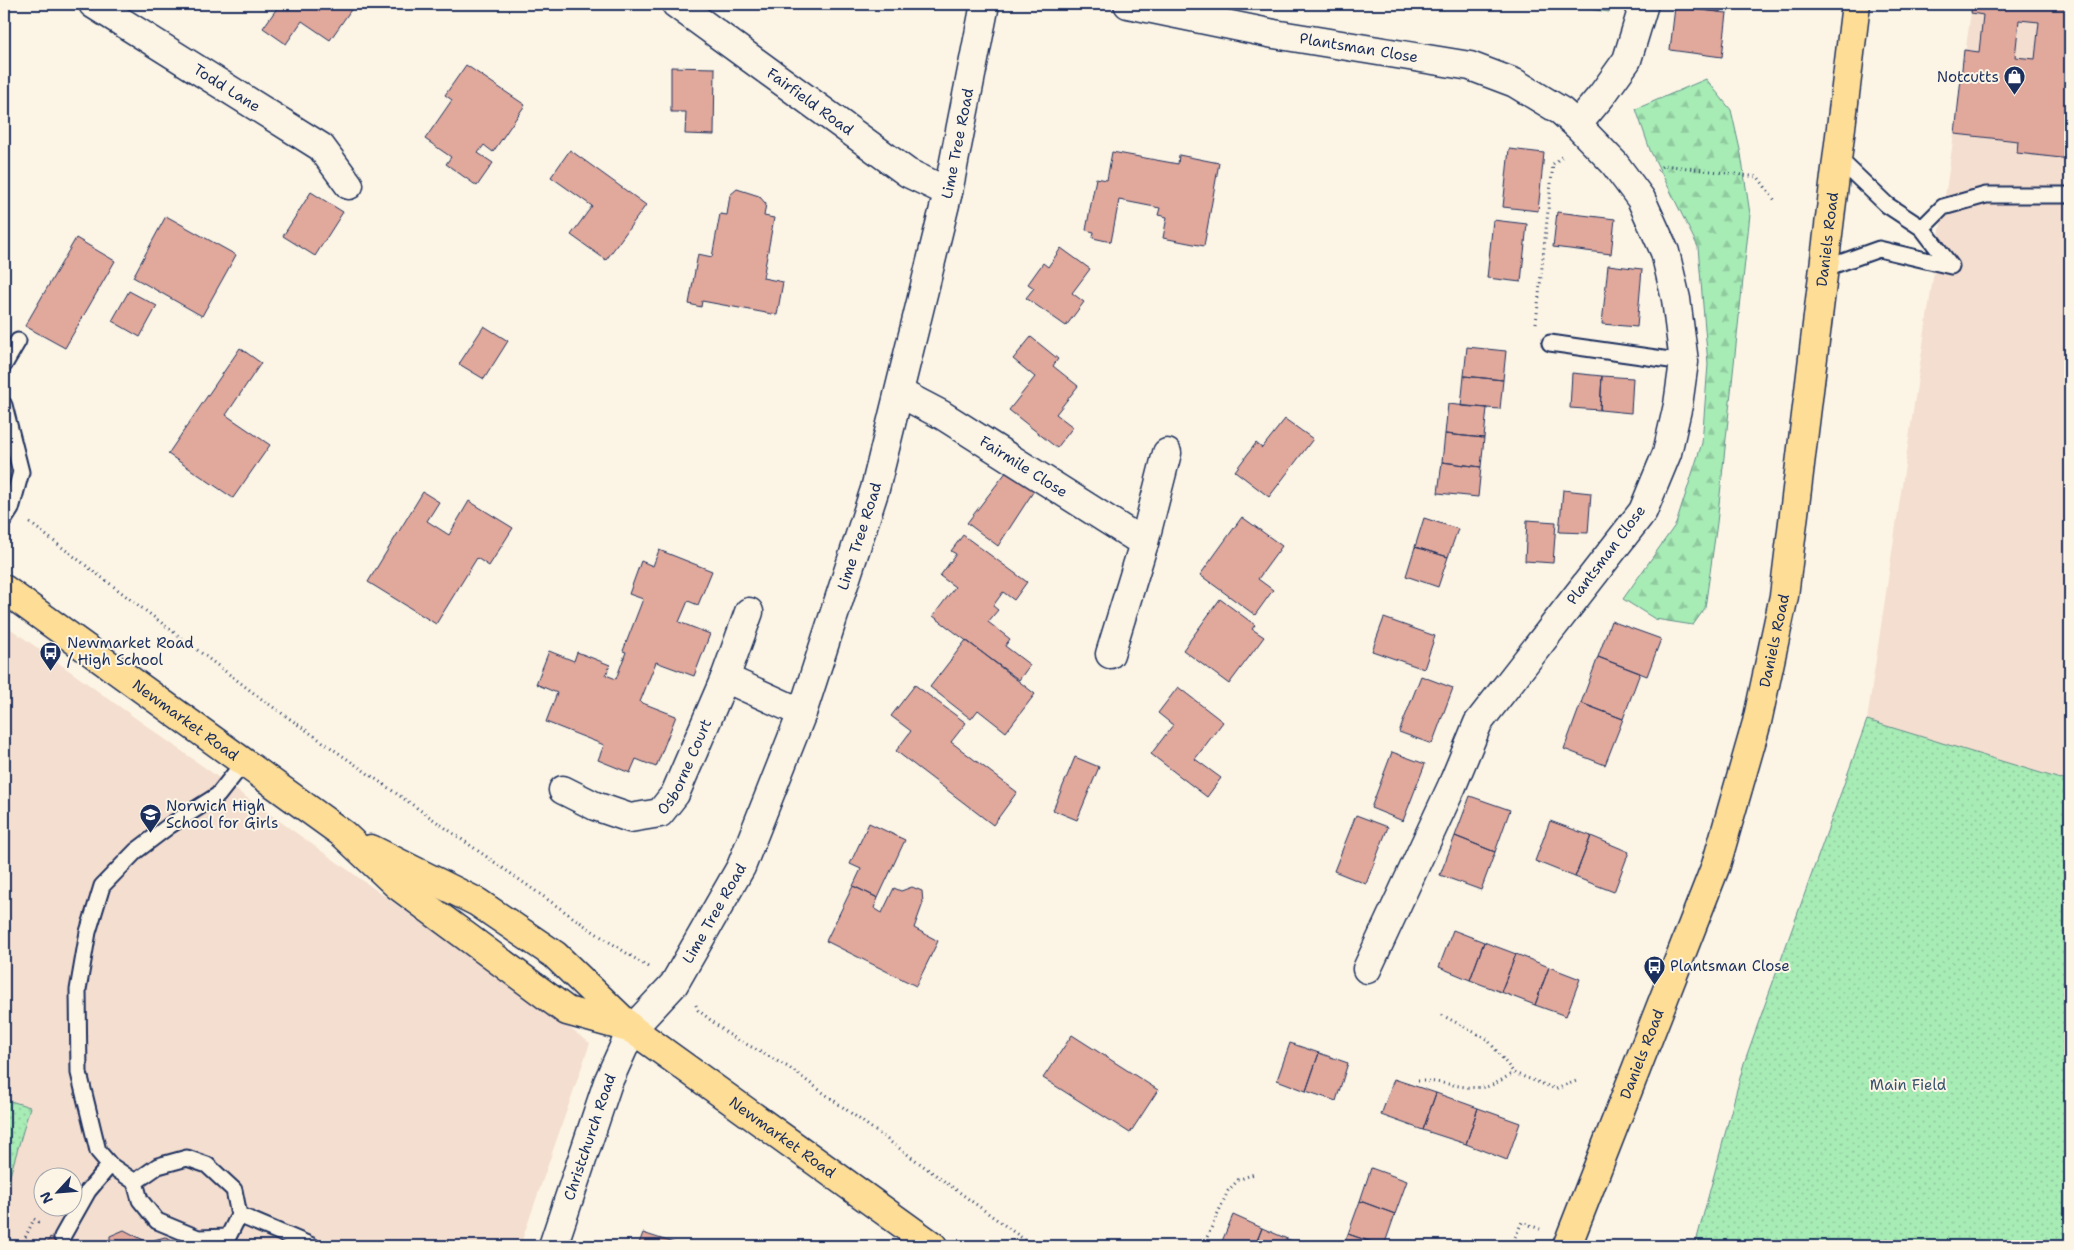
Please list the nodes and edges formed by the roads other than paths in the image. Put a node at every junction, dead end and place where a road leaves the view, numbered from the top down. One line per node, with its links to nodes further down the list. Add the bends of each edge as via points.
1 (94, 4): 9 (street, Todd Lane, via 320,147)
2 (676, 4): 10 (street, Fairfield Road, via 908,173)
3 (985, 4): 10 (street, Lime Tree Road)
4 (1128, 4): 7 (street, Plantsman Close, via 1274,34 1470,66 1515,84 1561,111)
5 (1644, 4): 7 (street, via 1627,60)
6 (1856, 4): 8 (main road, Daniels Road)
7 (1582, 130): 16 (street, Plantsman Close, via 1614,163 1641,199 1665,252 1676,300)
8 (1838, 158): 12 (lane, via 1887,204); 13 (main road, Daniels Road)
9 (349, 185)
10 (948, 192): 18 (street, Lime Tree Road)
11 (2070, 195): 12 (lane, via 1986,194 1943,207)
12 (1922, 228): 13 (lane, via 1951,266 1879,249)
13 (1823, 269): 40 (main road, Daniels Road, via 1784,596 1757,722 1716,865)
14 (18, 341): 17 (lane)
15 (1550, 343): 16 (lane)
16 (1684, 362): 31 (street, Plantsman Close, via 1667,453 1643,511 1478,723)
17 (4, 365)
18 (900, 393): 22 (street, Fairmile Close); 27 (street, Lime Tree Road, via 875,489)
19 (4, 405): 21 (lane, via 21,472)
20 (1167, 453): 22 (street)
21 (8, 515)
22 (1144, 543): 25 (street)
23 (4, 588): 28 (main road, Newmarket Road)
24 (749, 612): 26 (street, Osborne Court)
25 (1110, 654)
26 (725, 678): 27 (street); 29 (street, Osborne Court, via 675,794 660,814 630,818)
27 (802, 713): 32 (street, Lime Tree Road, via 742,867 674,984)
28 (244, 762): 30 (main road, Newmarket Road); 33 (lane, via 218,795 136,851 102,886 88,932 78,990 79,1073 98,1151)
29 (563, 790)
30 (343, 834): 32 (main road, Newmarket Road, via 484,907 555,955); 32 (main road, Newmarket Road, via 398,885 567,1011)
31 (1367, 969)
32 (632, 1029): 38 (street, Christchurch Road, via 608,1082); 39 (main road, Newmarket Road)
33 (110, 1165): 34 (lane); 36 (lane, via 88,1191)
34 (135, 1182): 35 (lane, via 158,1166 187,1158 207,1165 234,1190); 35 (lane, via 140,1200 156,1221 198,1238 228,1237)
35 (239, 1215): 37 (lane)
36 (62, 1237)
37 (312, 1246)
38 (553, 1246)
39 (933, 1246)
40 (1566, 1246)

